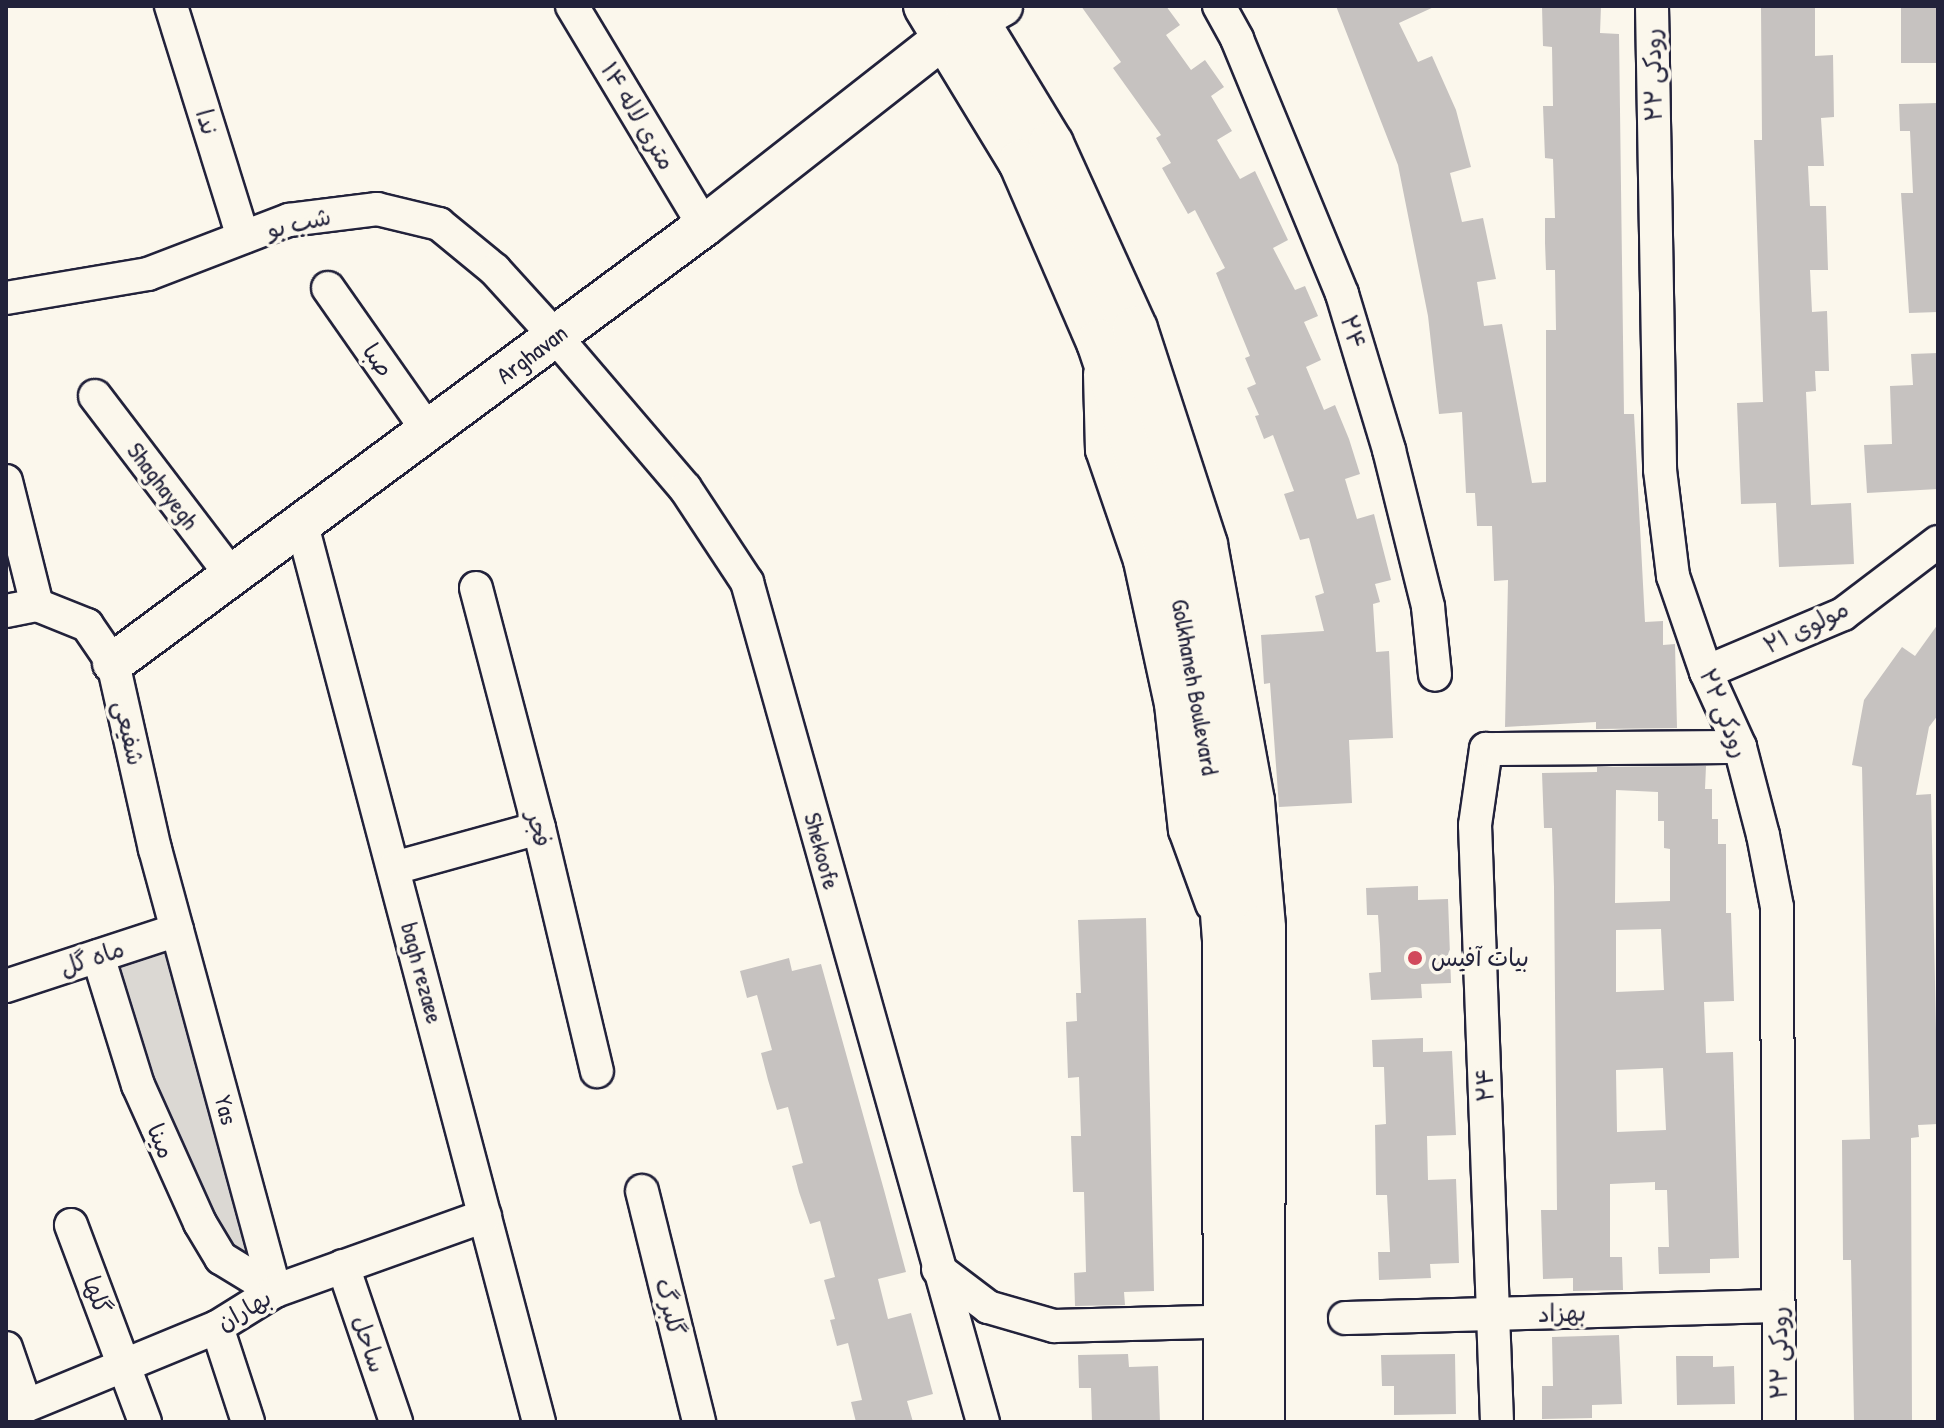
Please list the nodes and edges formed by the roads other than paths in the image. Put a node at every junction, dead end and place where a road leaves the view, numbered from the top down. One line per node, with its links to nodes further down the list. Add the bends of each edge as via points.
1 (171, 6): 7 (street, ندا)
2 (572, 6): 6 (street, ۱۴ متری لاله)
3 (1219, 6): 22 (street, ۲۴, via 1342,294 1428,607)
4 (1652, 6): 21 (street, رودکی ۲۲, via 1660,470 1673,576)
5 (966, 13): 6 (street, Arghavan); 39 (main road, Golkhaneh Boulevard, via 1021,162 1099,342 1170,554 1198,685 1225,940); 39 (main road, Golkhaneh Boulevard, via 1051,144 1135,329 1205,545 1252,801 1263,928)
6 (704, 226): 10 (street, Arghavan)
7 (243, 237): 9 (street, شب بو, via 148,274); 10 (street, شب بو, via 289,220 377,209 439,224 495,270)
8 (328, 288): 12 (street, صبا)
9 (6, 298)
10 (555, 336): 12 (street, Arghavan); 34 (street, Shekoofe, via 685,488 747,582)
11 (95, 396): 16 (street, Shaghayegh)
12 (429, 432): 14 (street, Arghavan)
13 (6, 481): 18 (street)
14 (302, 525): 16 (street, Arghavan); 25 (street, bagh rezaee)
15 (1938, 542): 21 (street, مولوی ۲۱, via 1843,614)
16 (232, 576): 20 (street, Arghavan)
17 (476, 588): 24 (street, فجر)
18 (37, 605): 19 (street); 20 (street, شفیعی, via 87,625)
19 (6, 611)
20 (113, 663): 26 (street, شفیعی)
21 (1706, 672): 23 (street, رودکی ۲۲)
22 (1435, 675)
23 (1740, 747): 36 (street, رودکی ۲۲, via 1777,907); 37 (street, ۲۴, via 1486,749 1475,825)
24 (539, 828): 25 (street); 29 (street, فجر)
25 (394, 868): 31 (street, bagh rezaee)
26 (177, 930): 27 (street, ماه گل); 35 (street, Yas)
27 (98, 956): 28 (street, ماه گل); 35 (street, مینا, via 138,1085 200,1223 221,1258)
28 (7, 982)
29 (597, 1071)
30 (642, 1191): 48 (street, گلبرگ)
31 (485, 1216): 33 (street, بهاران); 47 (street, bagh rezaee)
32 (71, 1225): 42 (street, گلها)
33 (343, 1266): 35 (street, بهاران); 46 (street, ساحل)
34 (938, 1269): 39 (street, via 988,1307 1054,1326); 49 (street, Shekoofe)
35 (275, 1291): 40 (street, بهاران)
36 (1778, 1306): 37 (street, بهزاد); 53 (street, رودکی ۲۲)
37 (1495, 1315): 38 (street, بهزاد); 52 (street, ۲۴)
38 (1345, 1318)
39 (1243, 1321): 50 (main road, Golkhaneh Boulevard); 51 (main road, Golkhaneh Boulevard)
40 (217, 1327): 42 (street, بهاران); 45 (street)
41 (6, 1348): 43 (street)
42 (124, 1366): 43 (street, بهاران); 44 (street, گلها)
43 (16, 1410)
44 (145, 1422)
45 (248, 1422)
46 (396, 1422)
47 (539, 1422)
48 (699, 1422)
49 (983, 1422)
50 (1226, 1422)
51 (1262, 1422)
52 (1497, 1422)
53 (1779, 1422)

